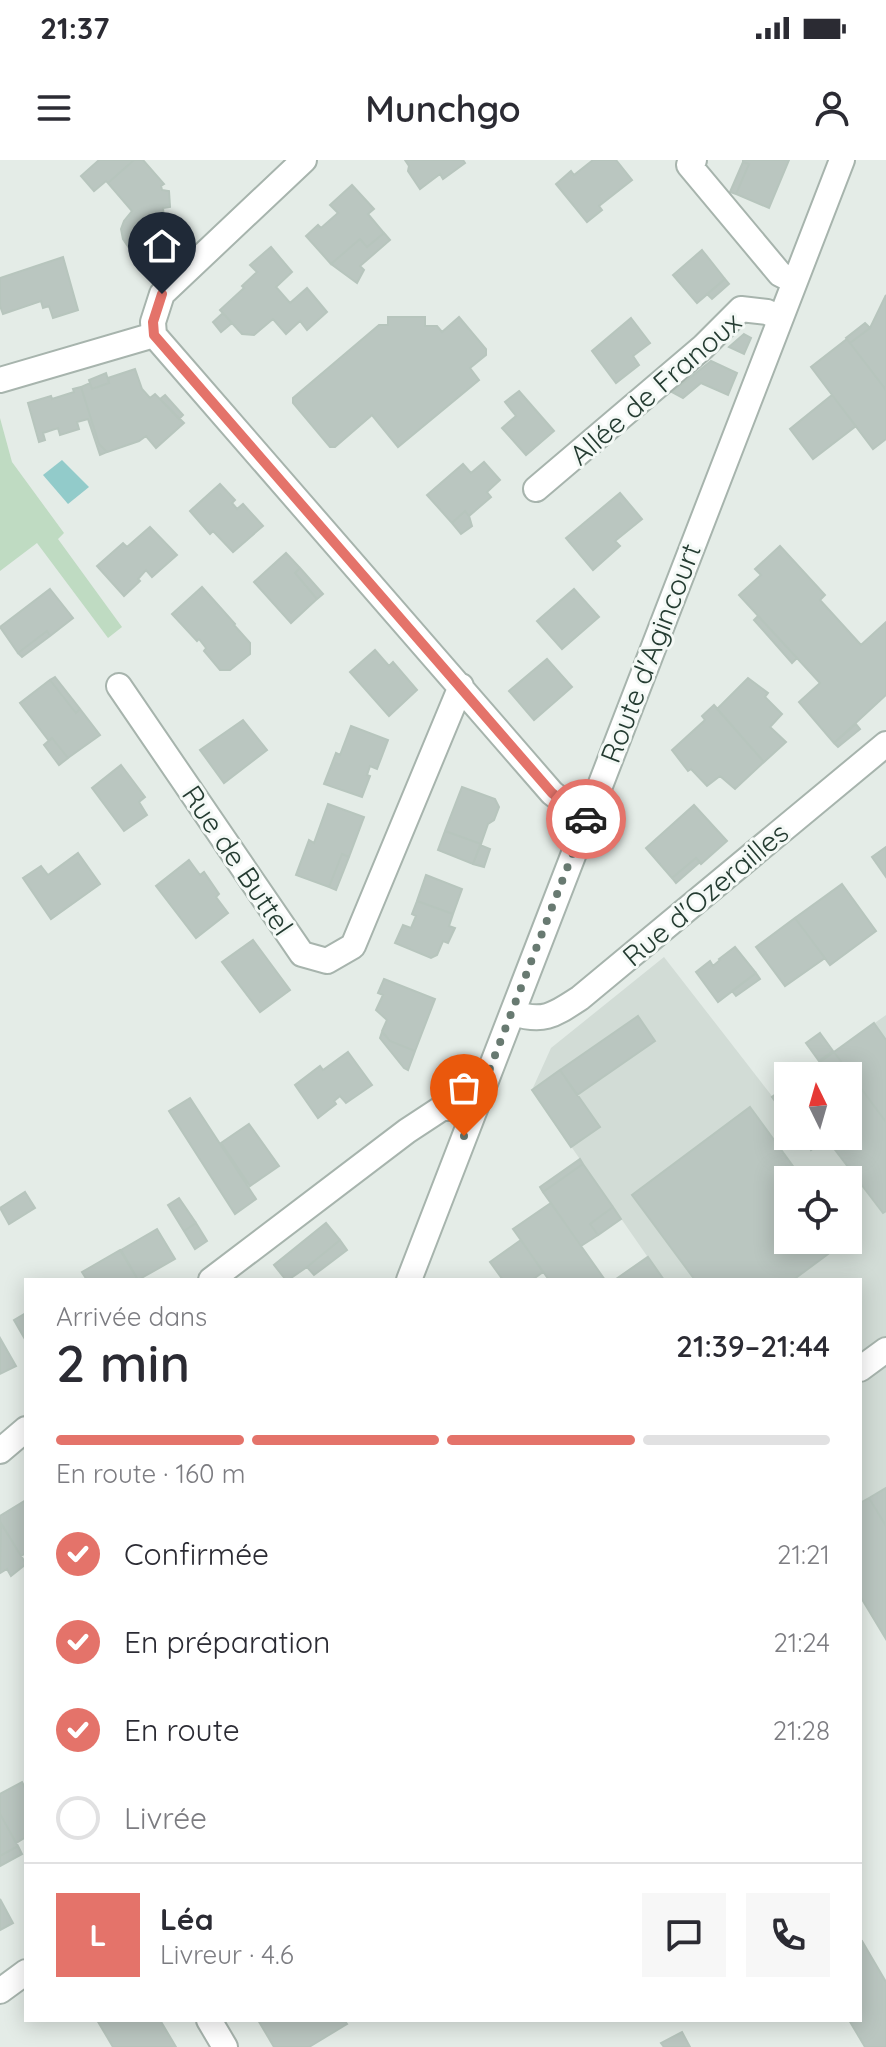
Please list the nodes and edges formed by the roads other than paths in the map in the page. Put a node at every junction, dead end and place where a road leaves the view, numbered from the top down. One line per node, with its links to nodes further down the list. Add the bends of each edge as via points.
1 (304, 160): 6 (street, via 162,294)
2 (694, 160): 4 (street, via 689,165 780,274)
3 (842, 160): 4 (street, Route d'Agincourt)
4 (794, 281): 5 (street, Route d'Agincourt)
5 (780, 318): 8 (street, Allée de Franoux, via 741,309); 12 (street, Route d'Agincourt)
6 (154, 335): 7 (street); 10 (street)
7 (0, 380)
8 (536, 489)
9 (119, 686): 10 (street, Rue de Buttel, via 302,954 327,961 353,946)
10 (461, 686): 12 (street, via 552,793)
11 (886, 744): 13 (street, Rue d'Ozerailles, via 580,998 538,1018)
12 (587, 815): 13 (street, Route d'Agincourt)
13 (513, 1013): 14 (street, Route d'Agincourt)
14 (475, 1108): 15 (street, via 442,1108); 16 (street, Route d'Agincourt)
15 (214, 1278)
16 (410, 1278)
17 (886, 1350): 18 (street)
18 (862, 1368)
19 (24, 1431): 20 (street)
20 (0, 1451)
21 (24, 1973): 22 (street)
22 (0, 1991)
23 (210, 2022): 24 (street)
24 (225, 2047)

